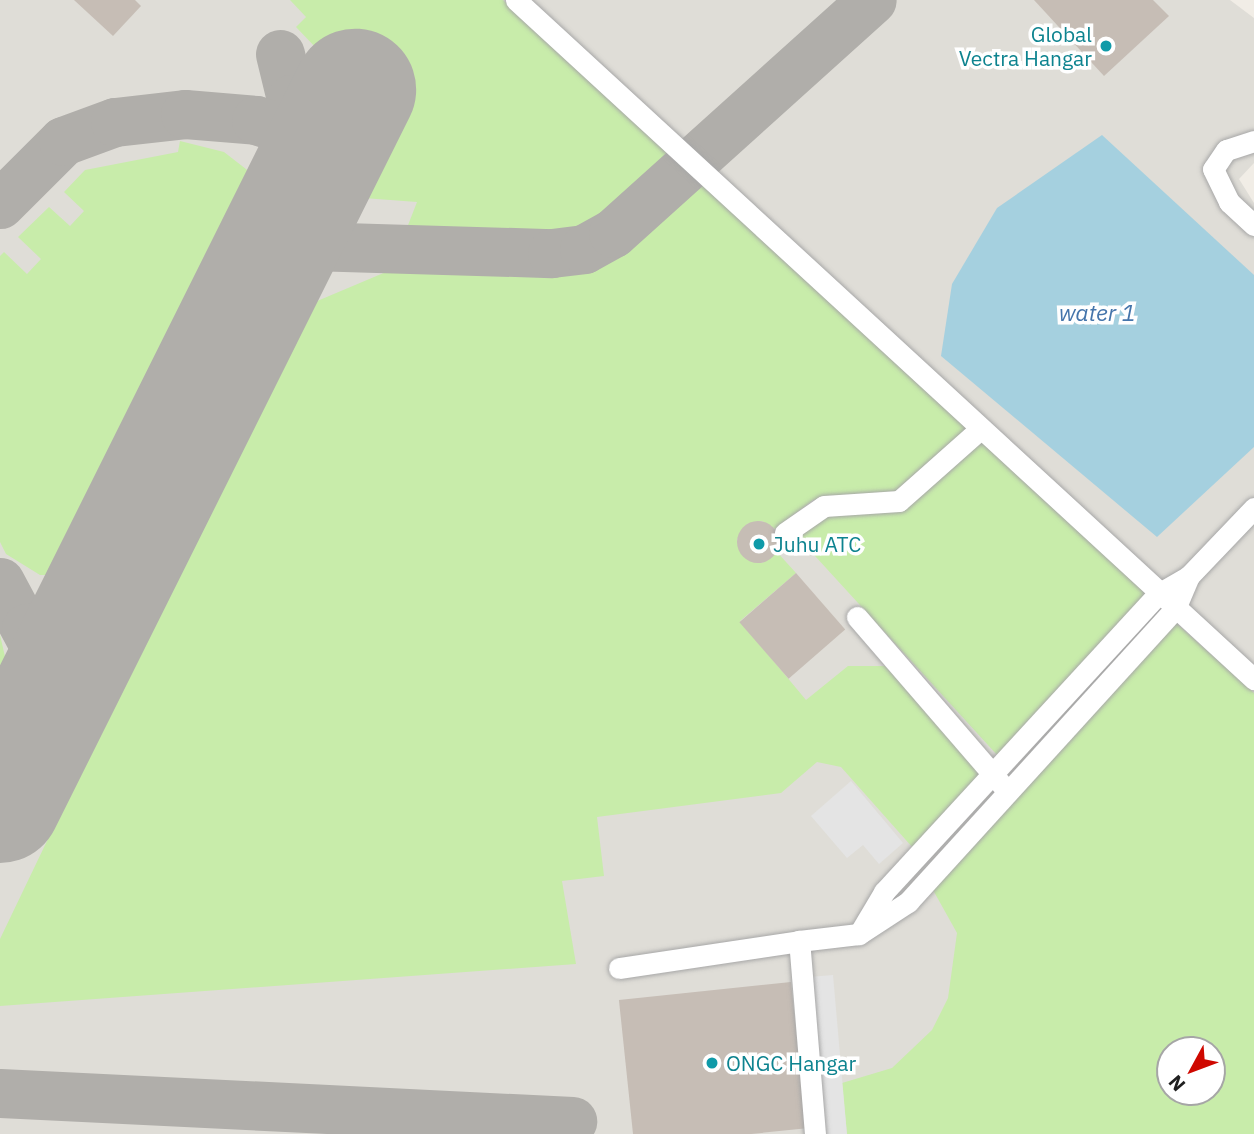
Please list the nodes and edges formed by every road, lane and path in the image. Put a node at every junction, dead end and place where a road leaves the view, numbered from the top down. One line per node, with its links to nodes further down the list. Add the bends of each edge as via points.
1 (516, 0): 4 (lane)
2 (1254, 141): 3 (lane, via 1226,150 1213,169 1229,202)
3 (1254, 225)
4 (980, 429): 6 (lane, via 900,501 824,506); 8 (lane)
5 (1254, 508): 7 (lane)
6 (785, 533)
7 (1189, 576): 8 (lane); 9 (lane)
8 (1158, 593): 9 (lane); 12 (lane)
9 (1175, 609): 11 (lane); 13 (lane)
10 (857, 617): 12 (lane)
11 (1254, 679)
12 (994, 775): 13 (lane); 14 (lane, via 899,860)
13 (1009, 793): 14 (lane, via 908,902)
14 (859, 934): 15 (lane)
15 (799, 941): 16 (lane); 17 (lane)
16 (619, 968)
17 (815, 1134)

